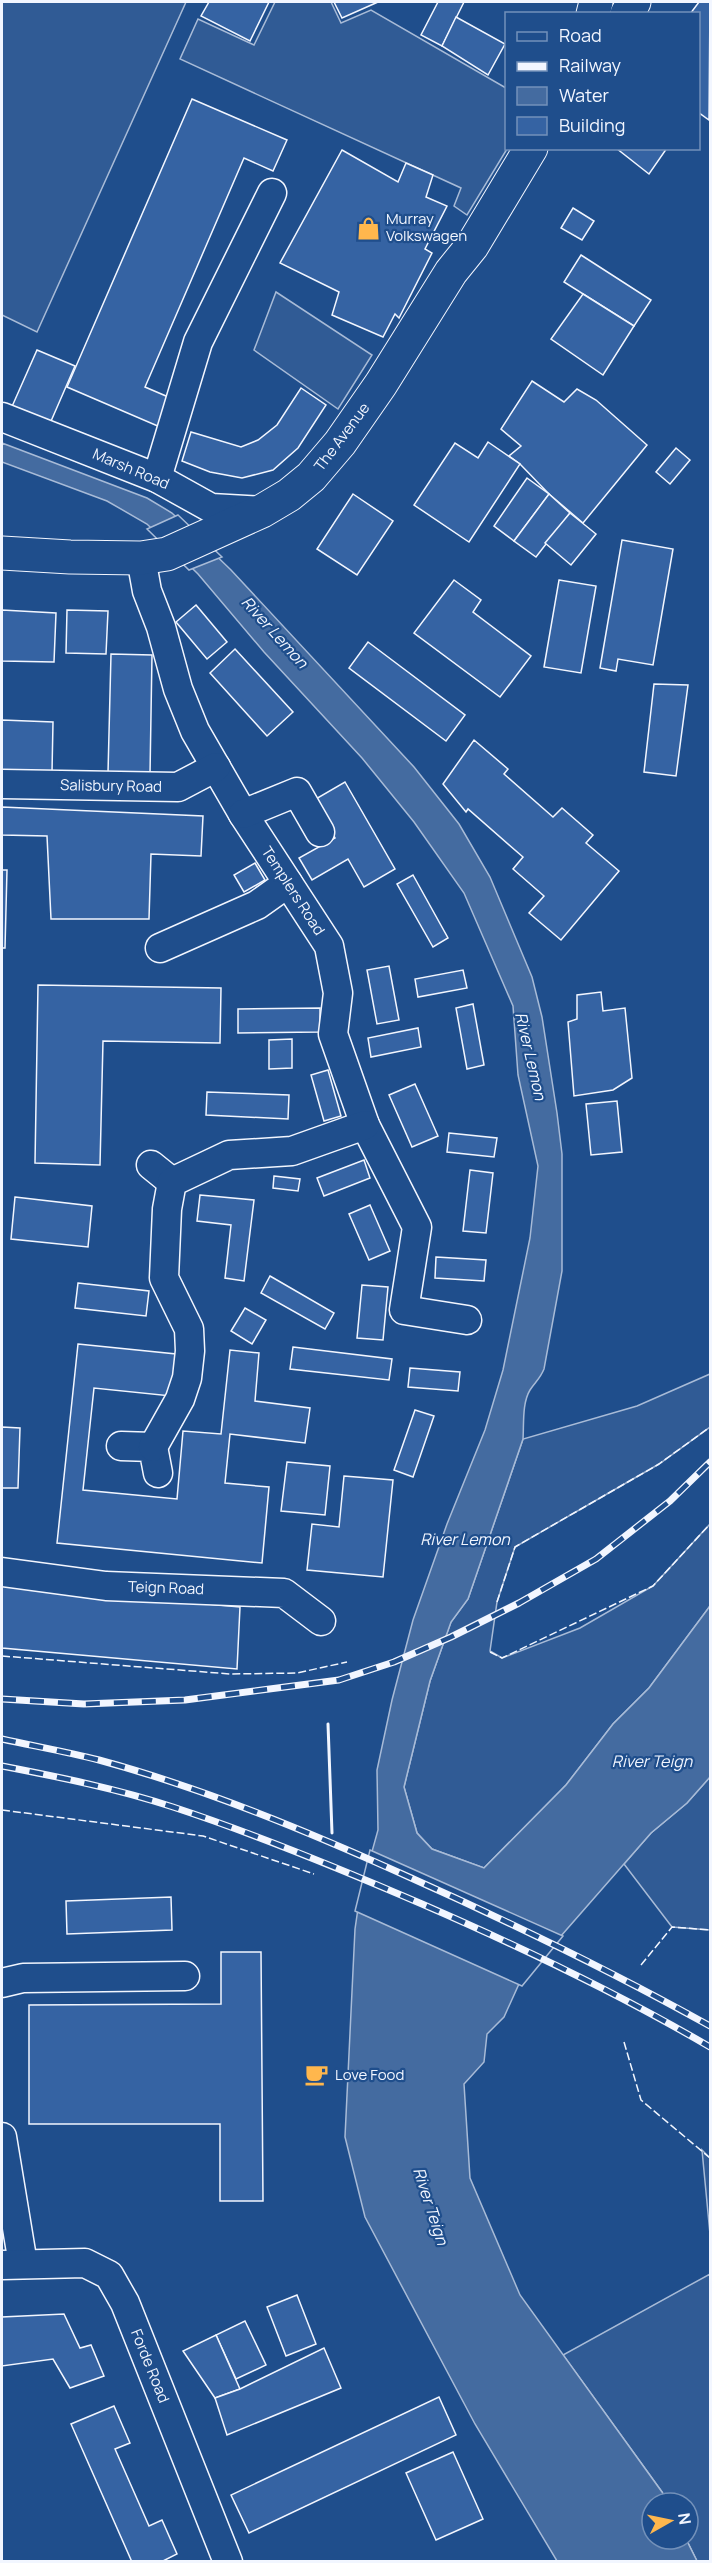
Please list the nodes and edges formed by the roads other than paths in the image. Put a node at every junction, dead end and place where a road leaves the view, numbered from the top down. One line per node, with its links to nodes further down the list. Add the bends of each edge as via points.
1 (530, 150): 5 (main road, The Avenue, via 472,246 340,443 311,477)
2 (272, 193): 4 (street, via 198,342)
3 (2, 417): 4 (street, Marsh Road)
4 (157, 478): 5 (street, Marsh Road, via 211,508)
5 (262, 511): 7 (main road, The Avenue)
6 (2, 553): 7 (main road, The Avenue)
7 (154, 556): 8 (street, Templers Road, via 147,591 178,689 195,731)
8 (216, 767): 9 (street, Salisbury Road, via 178,787); 10 (street, Templers Road)
9 (2, 784)
10 (243, 814): 11 (street, via 297,792); 12 (street, Templers Road)
11 (320, 832)
12 (288, 883): 13 (street, via 257,905); 14 (street, Templers Road, via 329,946 338,993 333,1034)
13 (160, 948)
14 (365, 1125): 15 (street, Templers Road, via 417,1227 404,1310); 16 (street, via 292,1151 229,1155 162,1174 167,1209 164,1278 189,1329 187,1377 155,1460)
15 (467, 1320)
16 (121, 1446)
17 (2, 1572): 18 (street, Teign Road, via 106,1586 284,1593)
18 (321, 1621)
19 (185, 1976): 20 (street, via 23,1978)
20 (2, 1983)
21 (2, 2136): 22 (street)
22 (13, 2264): 23 (street, Forde Road, via 85,2263 109,2275 125,2303)
23 (228, 2562)

